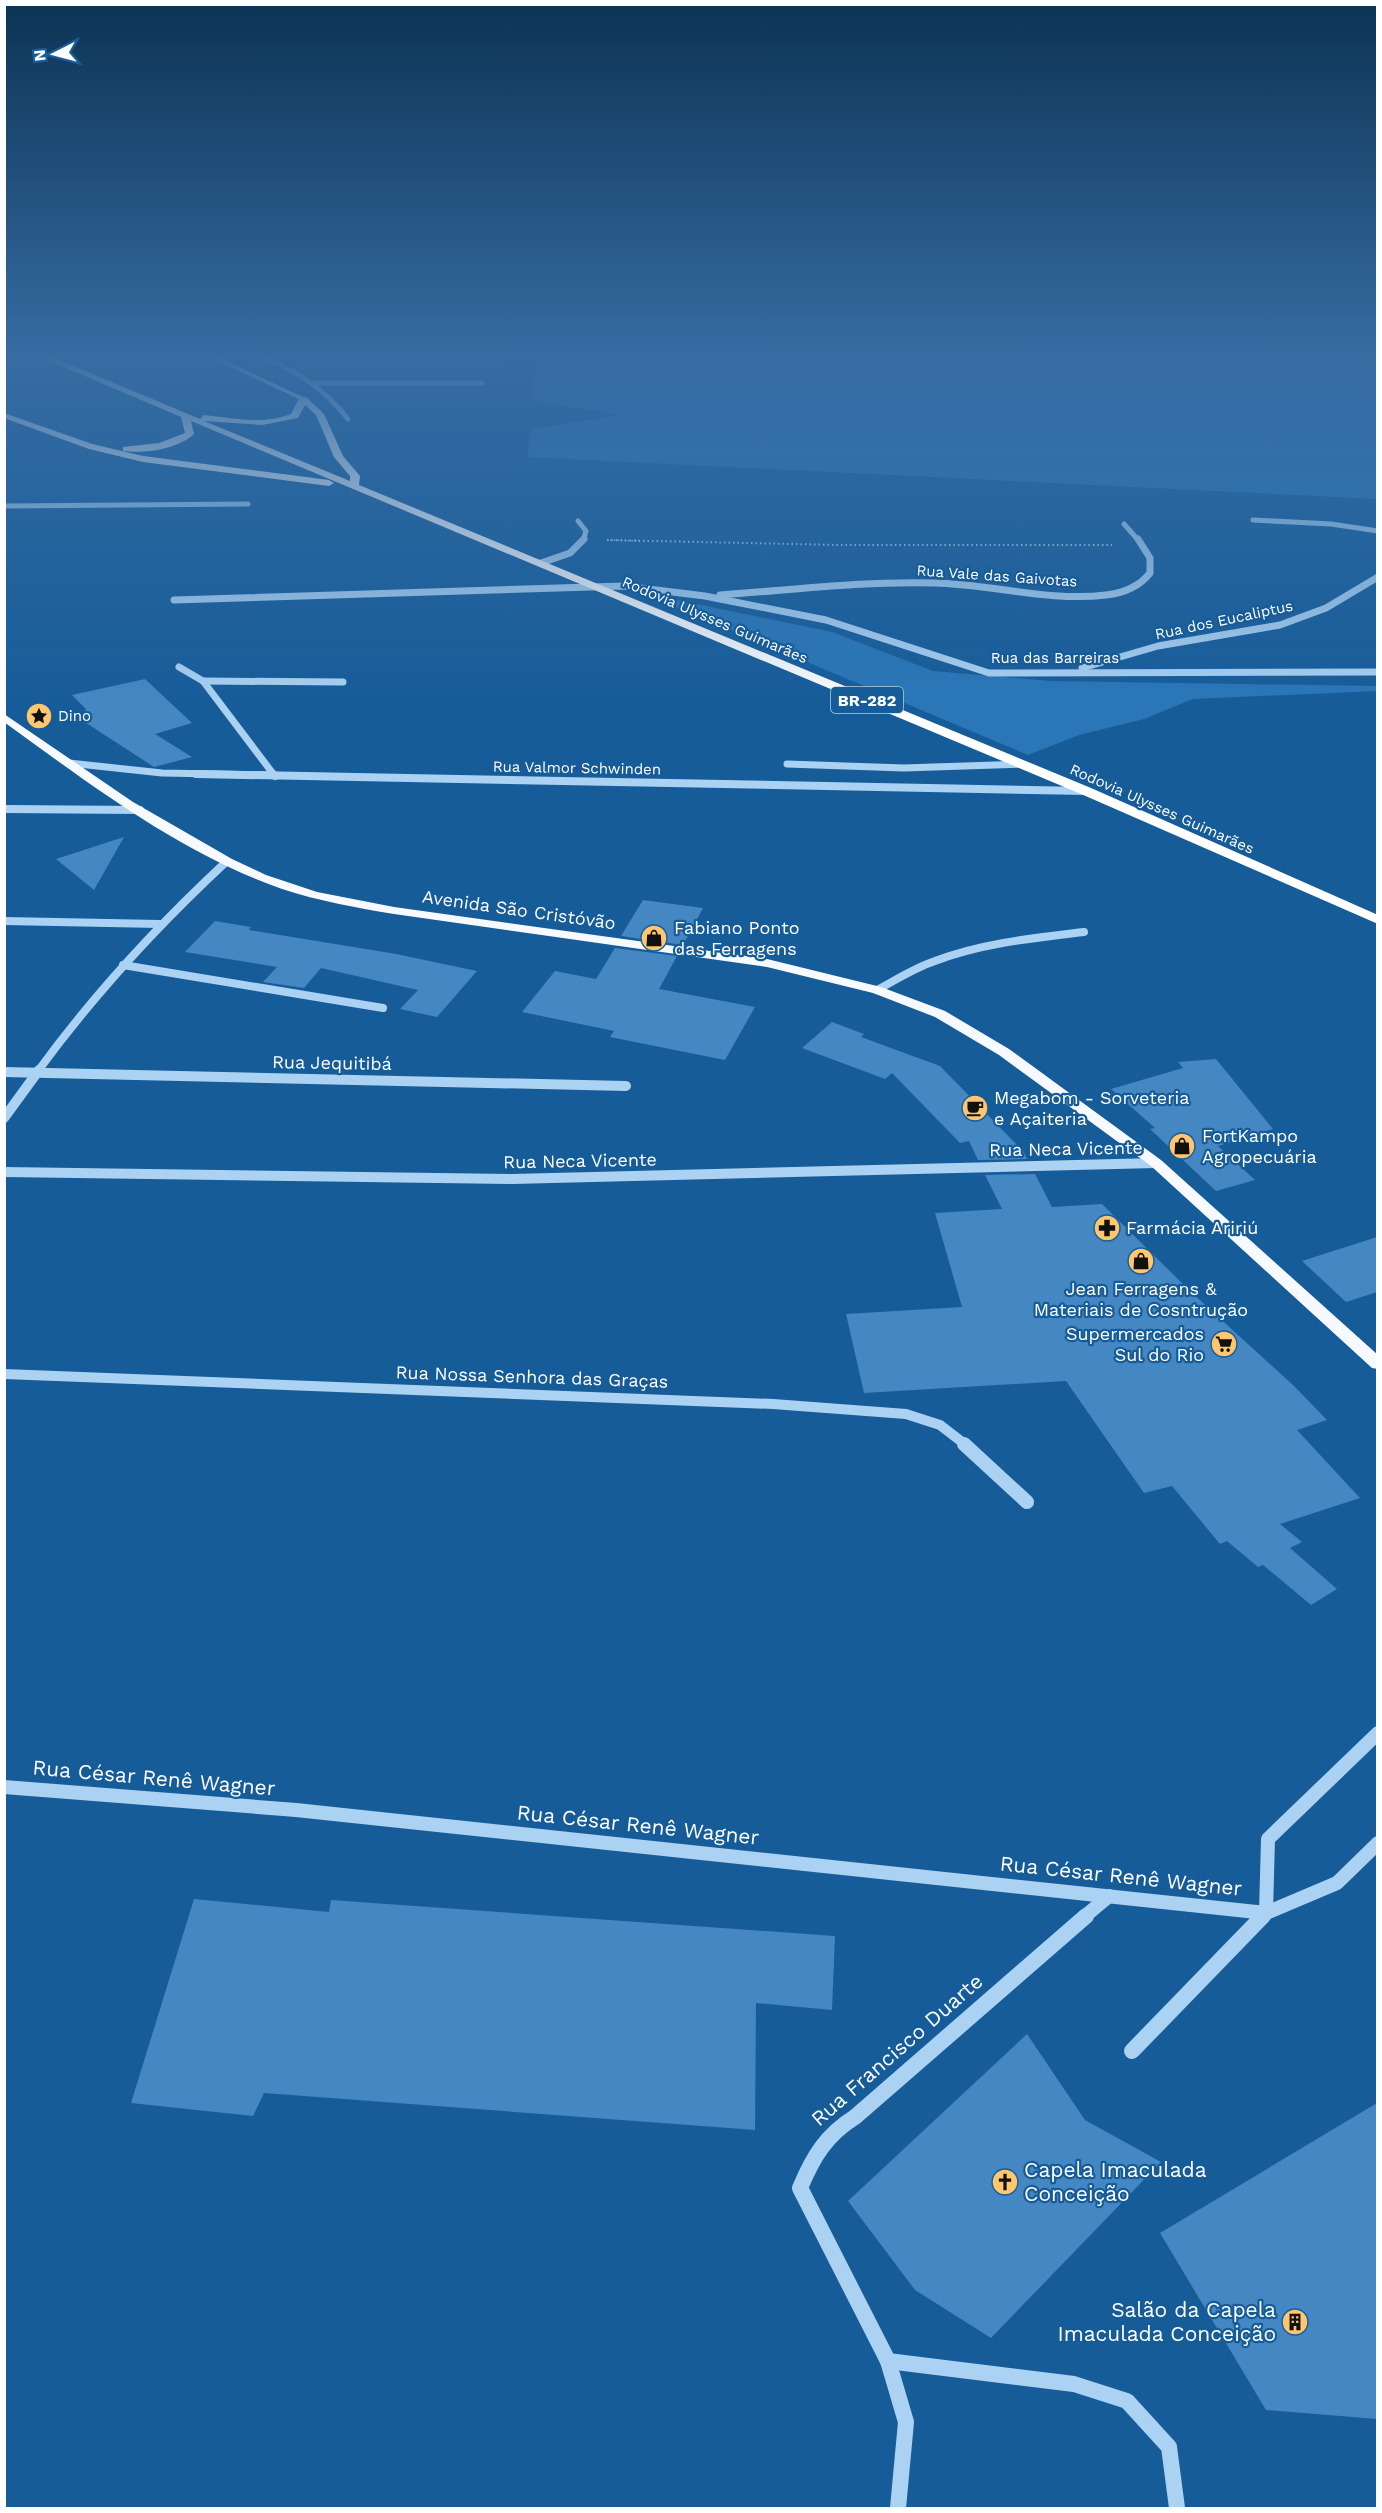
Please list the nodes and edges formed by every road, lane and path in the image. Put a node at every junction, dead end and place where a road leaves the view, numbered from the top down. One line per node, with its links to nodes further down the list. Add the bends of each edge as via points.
1 (239, 471): 4 (highway)
2 (318, 471): 4 (highway, Rodovia Ulysses Guimarães / BR-282)
3 (351, 471): 4 (highway)
4 (354, 486): 13 (highway, Rodovia Ulysses Guimarães / BR-282)
5 (249, 504): 6 (street)
6 (4, 506)
7 (578, 520): 11 (street, via 586,531)
8 (1253, 520): 10 (street)
9 (1124, 524): 12 (street, Rua Vale das Gaivotas)
10 (1377, 531)
11 (585, 539): 12 (path, via 839,545); 13 (street, via 570,553)
12 (1143, 545): 16 (street, Rua Vale das Gaivotas, via 1151,558 1145,580 1114,593 1063,595 932,583)
13 (541, 563): 15 (highway, Rodovia Ulysses Guimarães / BR-282)
14 (1377, 577): 19 (street, Rua dos Eucaliptus, via 1326,608 1280,625 1158,646)
15 (601, 588): 16 (street, Rua das Barreiras, via 624,586); 17 (street, Rua das Barreiras); 26 (highway, Rodovia Ulysses Guimarães / BR-282)
16 (705, 596): 19 (street, Rua das Barreiras, via 826,620 974,670)
17 (174, 600)
18 (179, 667): 21 (street)
19 (1068, 672): 20 (street, Rua das Barreiras)
20 (1377, 672)
21 (203, 681): 22 (street); 27 (street)
22 (343, 681)
23 (4, 717): 24 (main road, Avenida São Cristóvão)
24 (69, 763): 27 (street, Rua Valmor Schwinden, via 162,773); 30 (main road, Avenida São Cristóvão)
25 (787, 764): 26 (street, via 904,768)
26 (1022, 764): 28 (highway, Rodovia Ulysses Guimarães / BR-282)
27 (275, 776): 28 (street, Rua Valmor Schwinden)
28 (1086, 791): 32 (highway, Rodovia Ulysses Guimarães / BR-282)
29 (4, 808): 30 (street)
30 (140, 810): 31 (main road, Avenida São Cristóvão)
31 (227, 861): 34 (street); 37 (main road, Avenida São Cristóvão, via 264,878 343,900 767,963)
32 (1377, 920)
33 (4, 921): 34 (street)
34 (160, 924): 36 (street)
35 (1083, 932): 37 (street, via 1025,939 974,951 918,967)
36 (123, 965): 38 (street); 40 (street)
37 (877, 990): 43 (main road, Avenida São Cristóvão, via 940,1014 1004,1052)
38 (382, 1008)
39 (4, 1072): 40 (street, Rua Jequitibá)
40 (36, 1073): 41 (street, Rua Jequitibá); 42 (street)
41 (626, 1086)
42 (4, 1118)
43 (1156, 1163): 44 (street, Rua Neca Vicente, via 512,1179); 45 (main road, Avenida São Cristóvão)
44 (4, 1172)
45 (1377, 1364)
46 (4, 1374): 47 (street, Rua Nossa Senhora das Graças, via 773,1404 906,1414 940,1425)
47 (1027, 1502)
48 (1377, 1734): 52 (street, via 1268,1839)
49 (4, 1786): 51 (street, Rua César Renê Wagner, via 296,1810)
50 (1377, 1843): 52 (street, via 1337,1884)
51 (1109, 1896): 52 (street, Rua César Renê Wagner); 54 (street, Rua Francisco Duarte, via 855,2117 833,2130 814,2154 800,2188)
52 (1266, 1912): 53 (street)
53 (1132, 2051)
54 (888, 2361): 55 (street, Rua Francisco Duarte, via 906,2422); 56 (street, via 1074,2384 1127,2401 1169,2446)
55 (898, 2508)
56 (1177, 2508)

